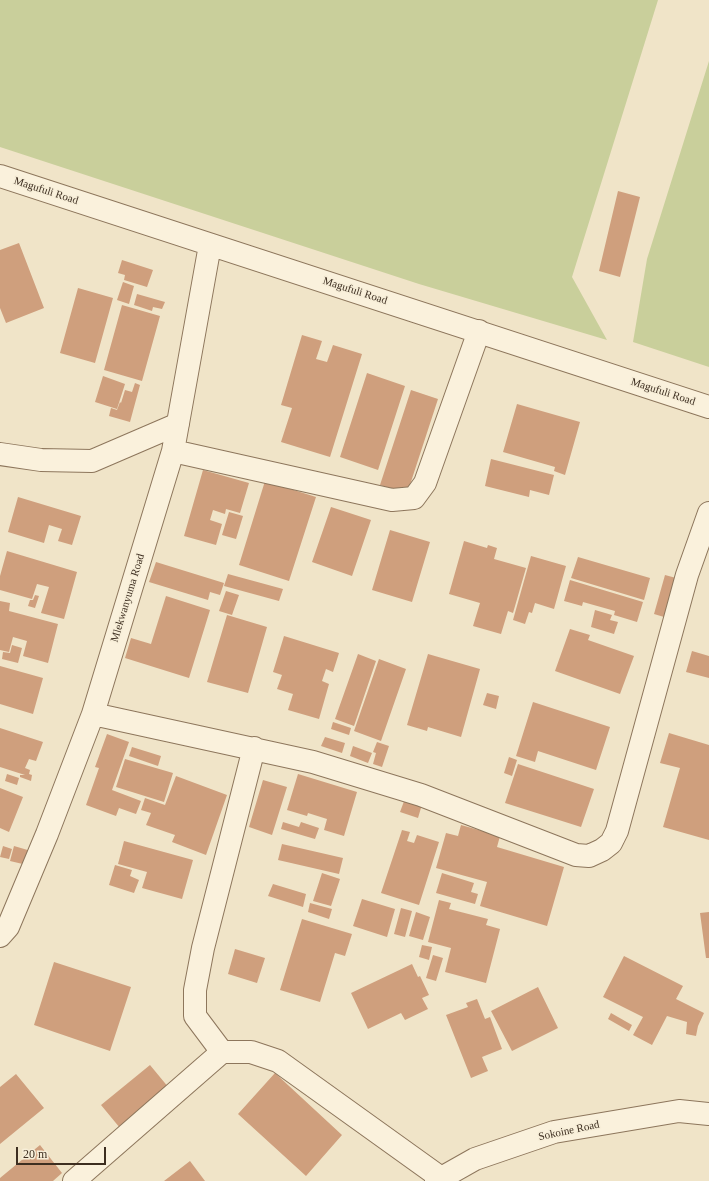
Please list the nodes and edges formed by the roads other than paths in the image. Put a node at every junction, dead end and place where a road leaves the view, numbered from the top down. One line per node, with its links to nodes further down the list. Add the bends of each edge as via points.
1 (0, 176): 2 (street, Magufuli Road)
2 (210, 245): 3 (street, Magufuli Road); 5 (street, Mlekwanyuma Road)
3 (479, 331): 4 (street, Magufuli Road); 6 (street, via 425,483 414,498 392,500)
4 (709, 407)
5 (178, 424): 6 (street, Mlekwanyuma Road); 7 (street, via 92,461 40,460)
6 (173, 450): 9 (street, Mlekwanyuma Road)
7 (0, 454)
8 (709, 513): 10 (street, via 687,575 617,831 611,843 602,850 589,856 576,855 421,795 313,762)
9 (93, 714): 10 (street); 11 (street, Mlekwanyuma Road, via 47,834 8,927)
10 (254, 748): 12 (street, via 203,948 195,990 195,1016)
11 (0, 936)
12 (222, 1052): 14 (street, via 251,1052 278,1061); 15 (street)
13 (709, 1114): 14 (street, Sokoine Road, via 679,1111 554,1132 475,1159)
14 (439, 1179)
15 (74, 1181)

